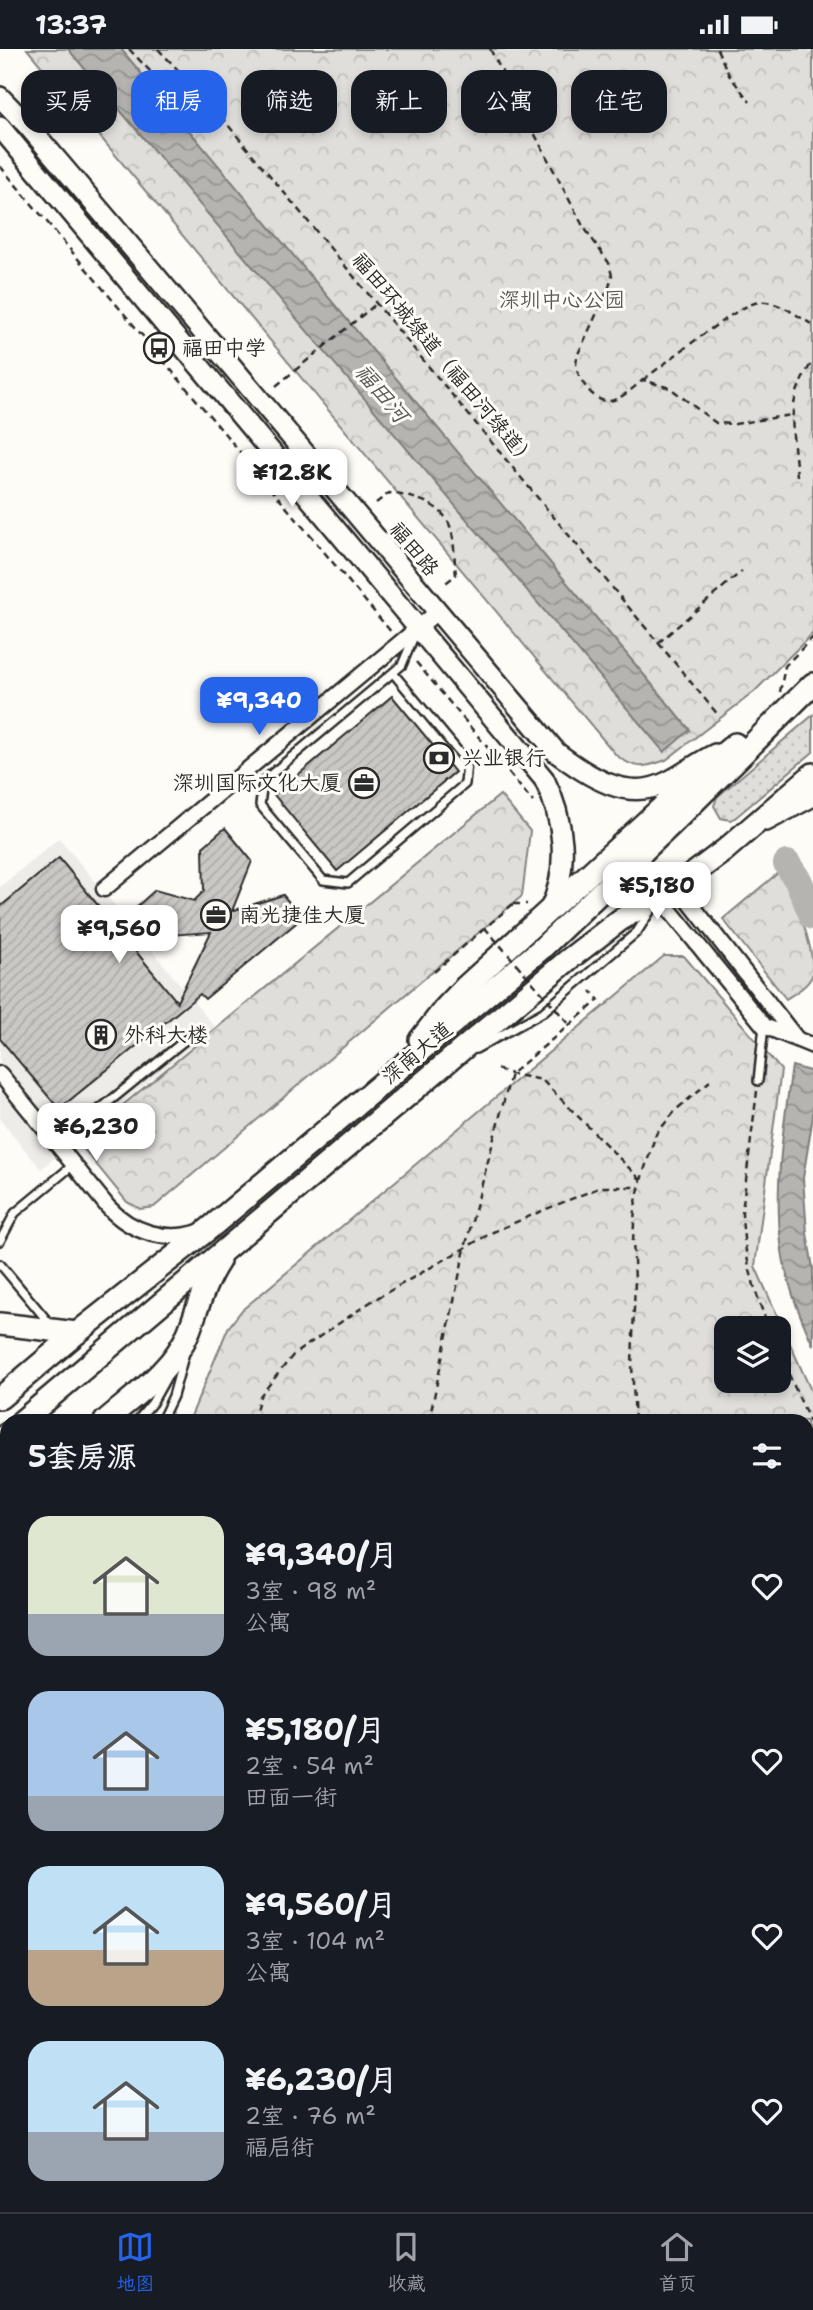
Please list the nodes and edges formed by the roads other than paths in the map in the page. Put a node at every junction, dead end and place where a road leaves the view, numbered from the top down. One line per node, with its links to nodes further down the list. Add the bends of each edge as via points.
1 (0, 90): 2 (main road, 福田路)
2 (5, 103): 4 (main road, 福田路)
3 (0, 127): 5 (main road)
4 (437, 612): 5 (street); 10 (main road, 福田路, via 557,753 611,785 653,789)
5 (418, 627): 6 (street); 16 (main road, via 532,764 552,795 559,815 562,877)
6 (404, 647): 7 (lane, via 402,665); 14 (street)
7 (393, 673): 7 (lane, via 263,781 260,805 323,880 348,883 465,784 467,762)
8 (813, 684): 9 (main road, 深南大道)
9 (774, 722): 10 (main road); 21 (main road, 深南大道, via 541,949)
10 (732, 747): 16 (main road)
11 (813, 773): 13 (main road, 深南大道)
12 (813, 796): 13 (main road)
13 (750, 830): 15 (main road, 深南大道)
14 (104, 889)
15 (668, 892): 17 (street); 19 (street); 28 (main road, 深南大道, via 620,920 568,960)
16 (550, 909): 21 (main road, via 445,1008)
17 (764, 1026): 19 (street); 23 (lane)
18 (195, 1032): 24 (lane)
19 (796, 1039): 20 (street)
20 (813, 1046)
21 (406, 1062): 26 (main road, 深南大道)
22 (0, 1074): 24 (street)
23 (758, 1081)
24 (57, 1144): 25 (street)
25 (74, 1164): 26 (street, via 113,1212 134,1227 170,1237); 27 (lane, via 15,1213)
26 (210, 1228): 33 (main road, 深南大道)
27 (0, 1241)
28 (230, 1246): 32 (main road, via 209,1277); 36 (main road, 深南大道)
29 (0, 1264): 31 (lane)
30 (0, 1324): 31 (main road)
31 (55, 1330): 33 (main road)
32 (189, 1331): 34 (main road); 39 (lane)
33 (77, 1333): 35 (main road, 深南大道)
34 (179, 1350): 37 (main road); 38 (lane)
35 (0, 1398)
36 (30, 1414)
37 (113, 1414)
38 (142, 1414)
39 (164, 1414)

